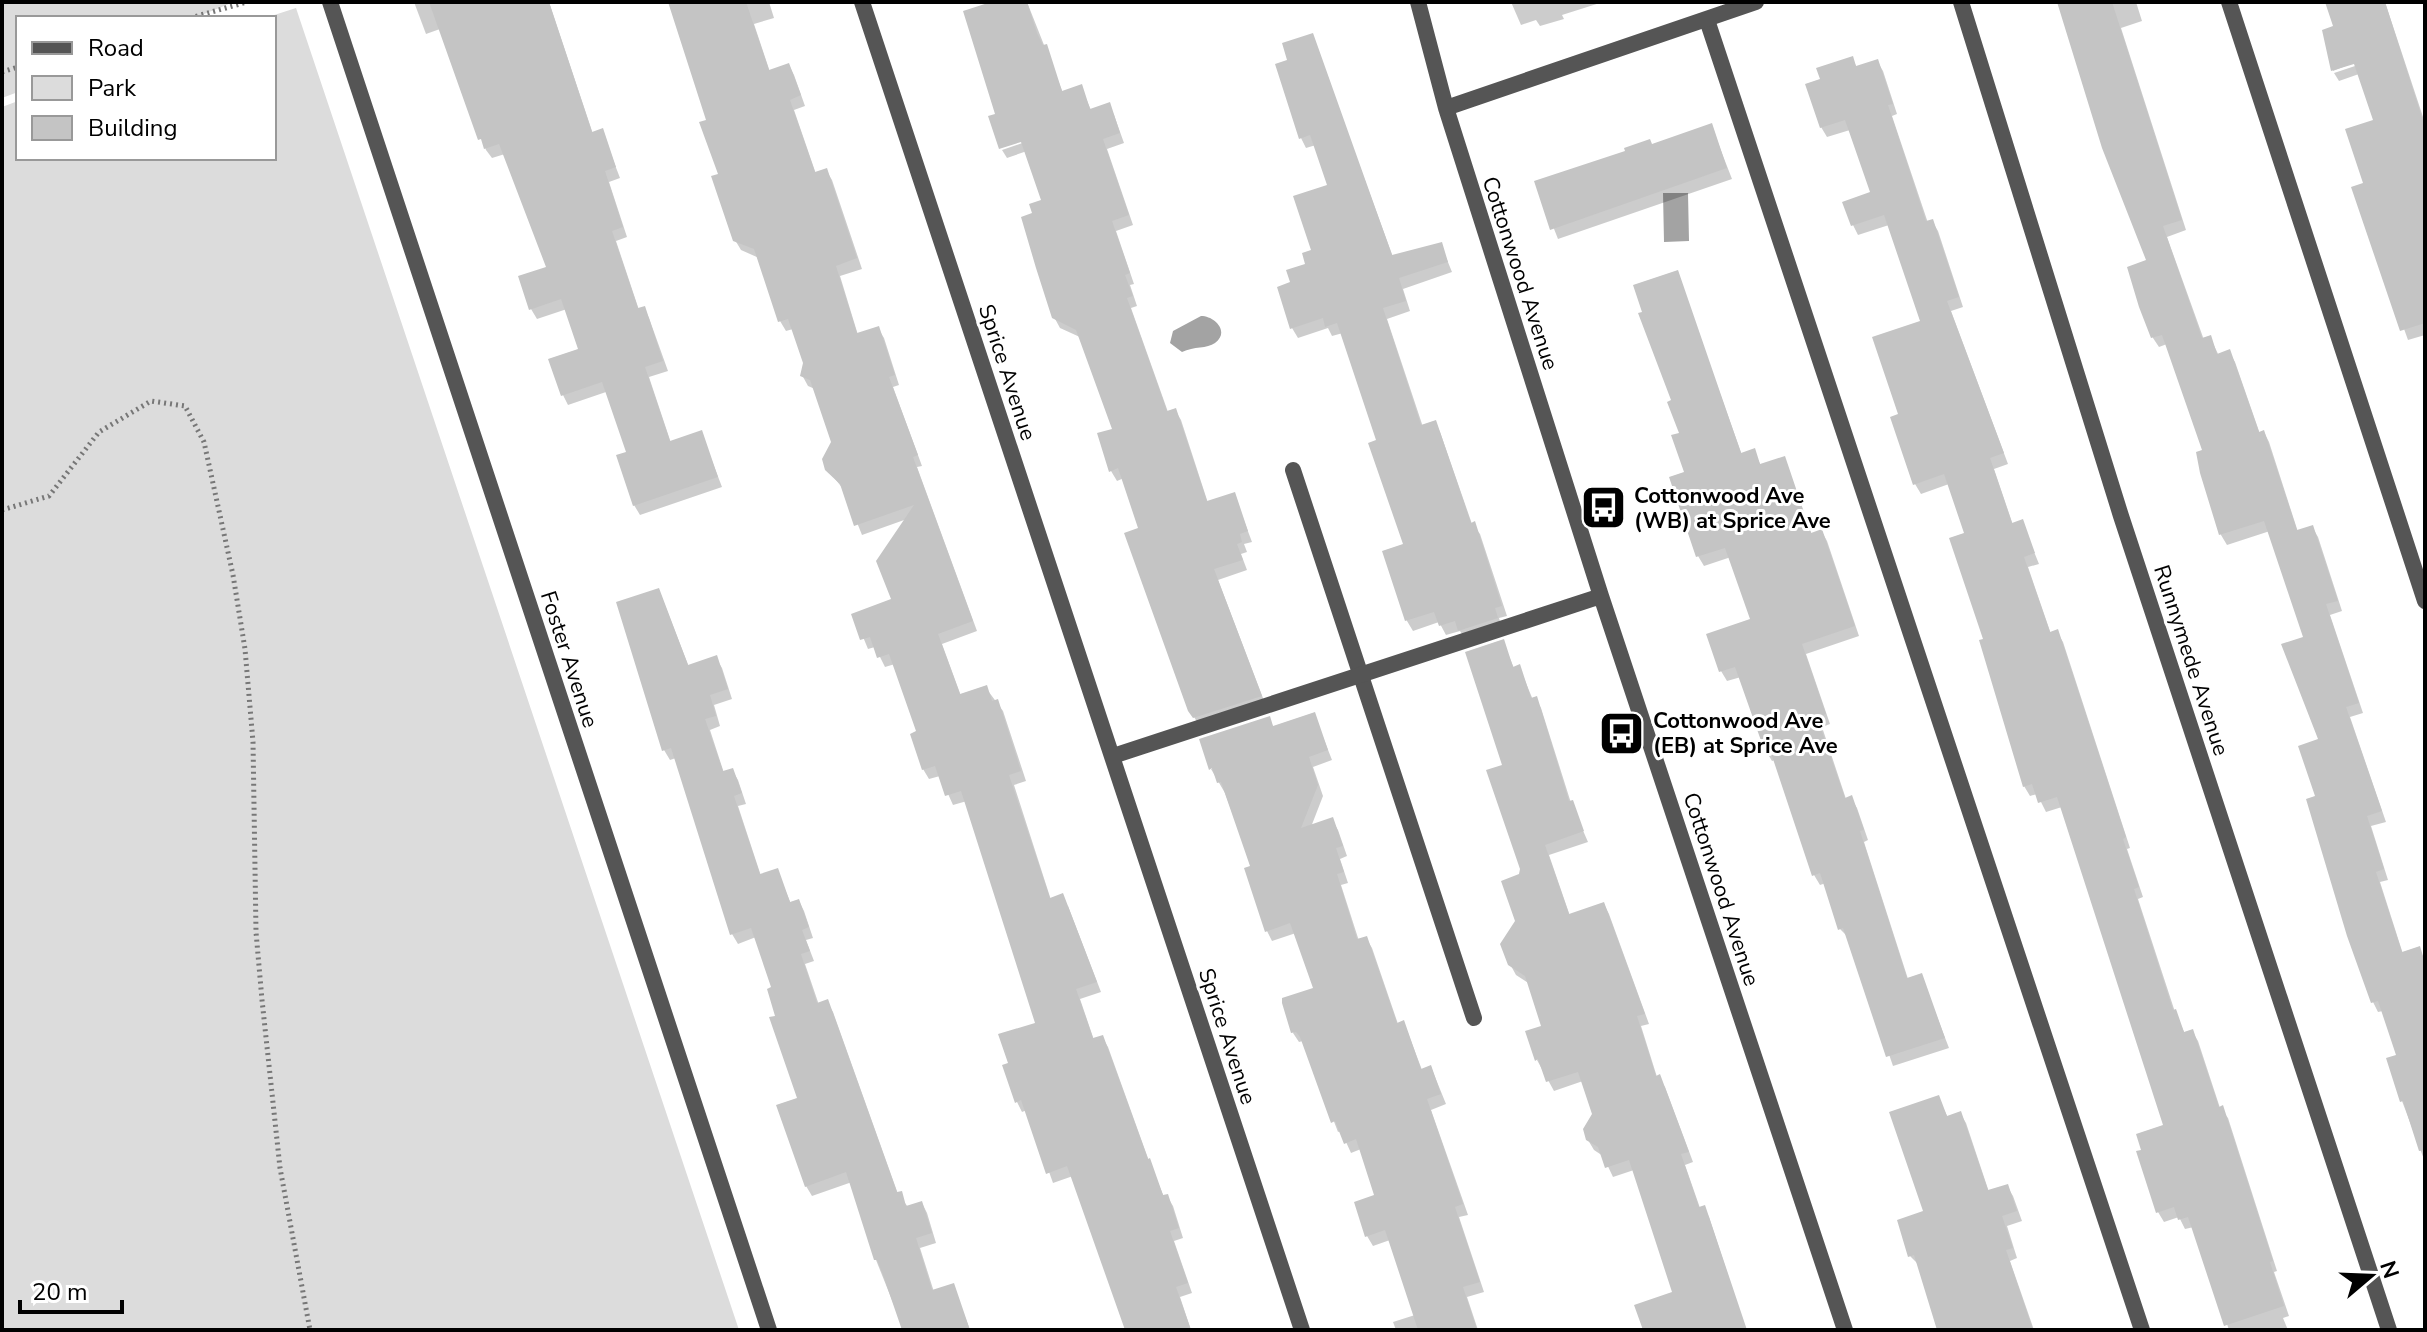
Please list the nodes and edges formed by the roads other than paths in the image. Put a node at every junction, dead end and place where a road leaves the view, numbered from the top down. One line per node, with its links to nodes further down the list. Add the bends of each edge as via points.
1 (330, 2): 16 (street, Foster Avenue)
2 (862, 2): 14 (street, Sprice Avenue)
3 (1418, 2): 9 (street, Cottonwood Avenue)
4 (1756, 2): 7 (street)
5 (1961, 2): 20 (street, Runnymede Avenue, via 2126,531)
6 (2229, 2): 12 (street)
7 (1728, 6): 8 (street)
8 (1707, 20): 9 (street); 19 (street)
9 (1446, 108): 11 (street, Cottonwood Avenue)
10 (1293, 470): 13 (street)
11 (1601, 596): 13 (street); 18 (street, Cottonwood Avenue)
12 (2425, 601)
13 (1361, 674): 14 (street); 15 (street)
14 (1113, 756): 17 (street, Sprice Avenue)
15 (1474, 1018)
16 (769, 1330)
17 (1302, 1330)
18 (1845, 1330)
19 (2142, 1330)
20 (2389, 1330)

